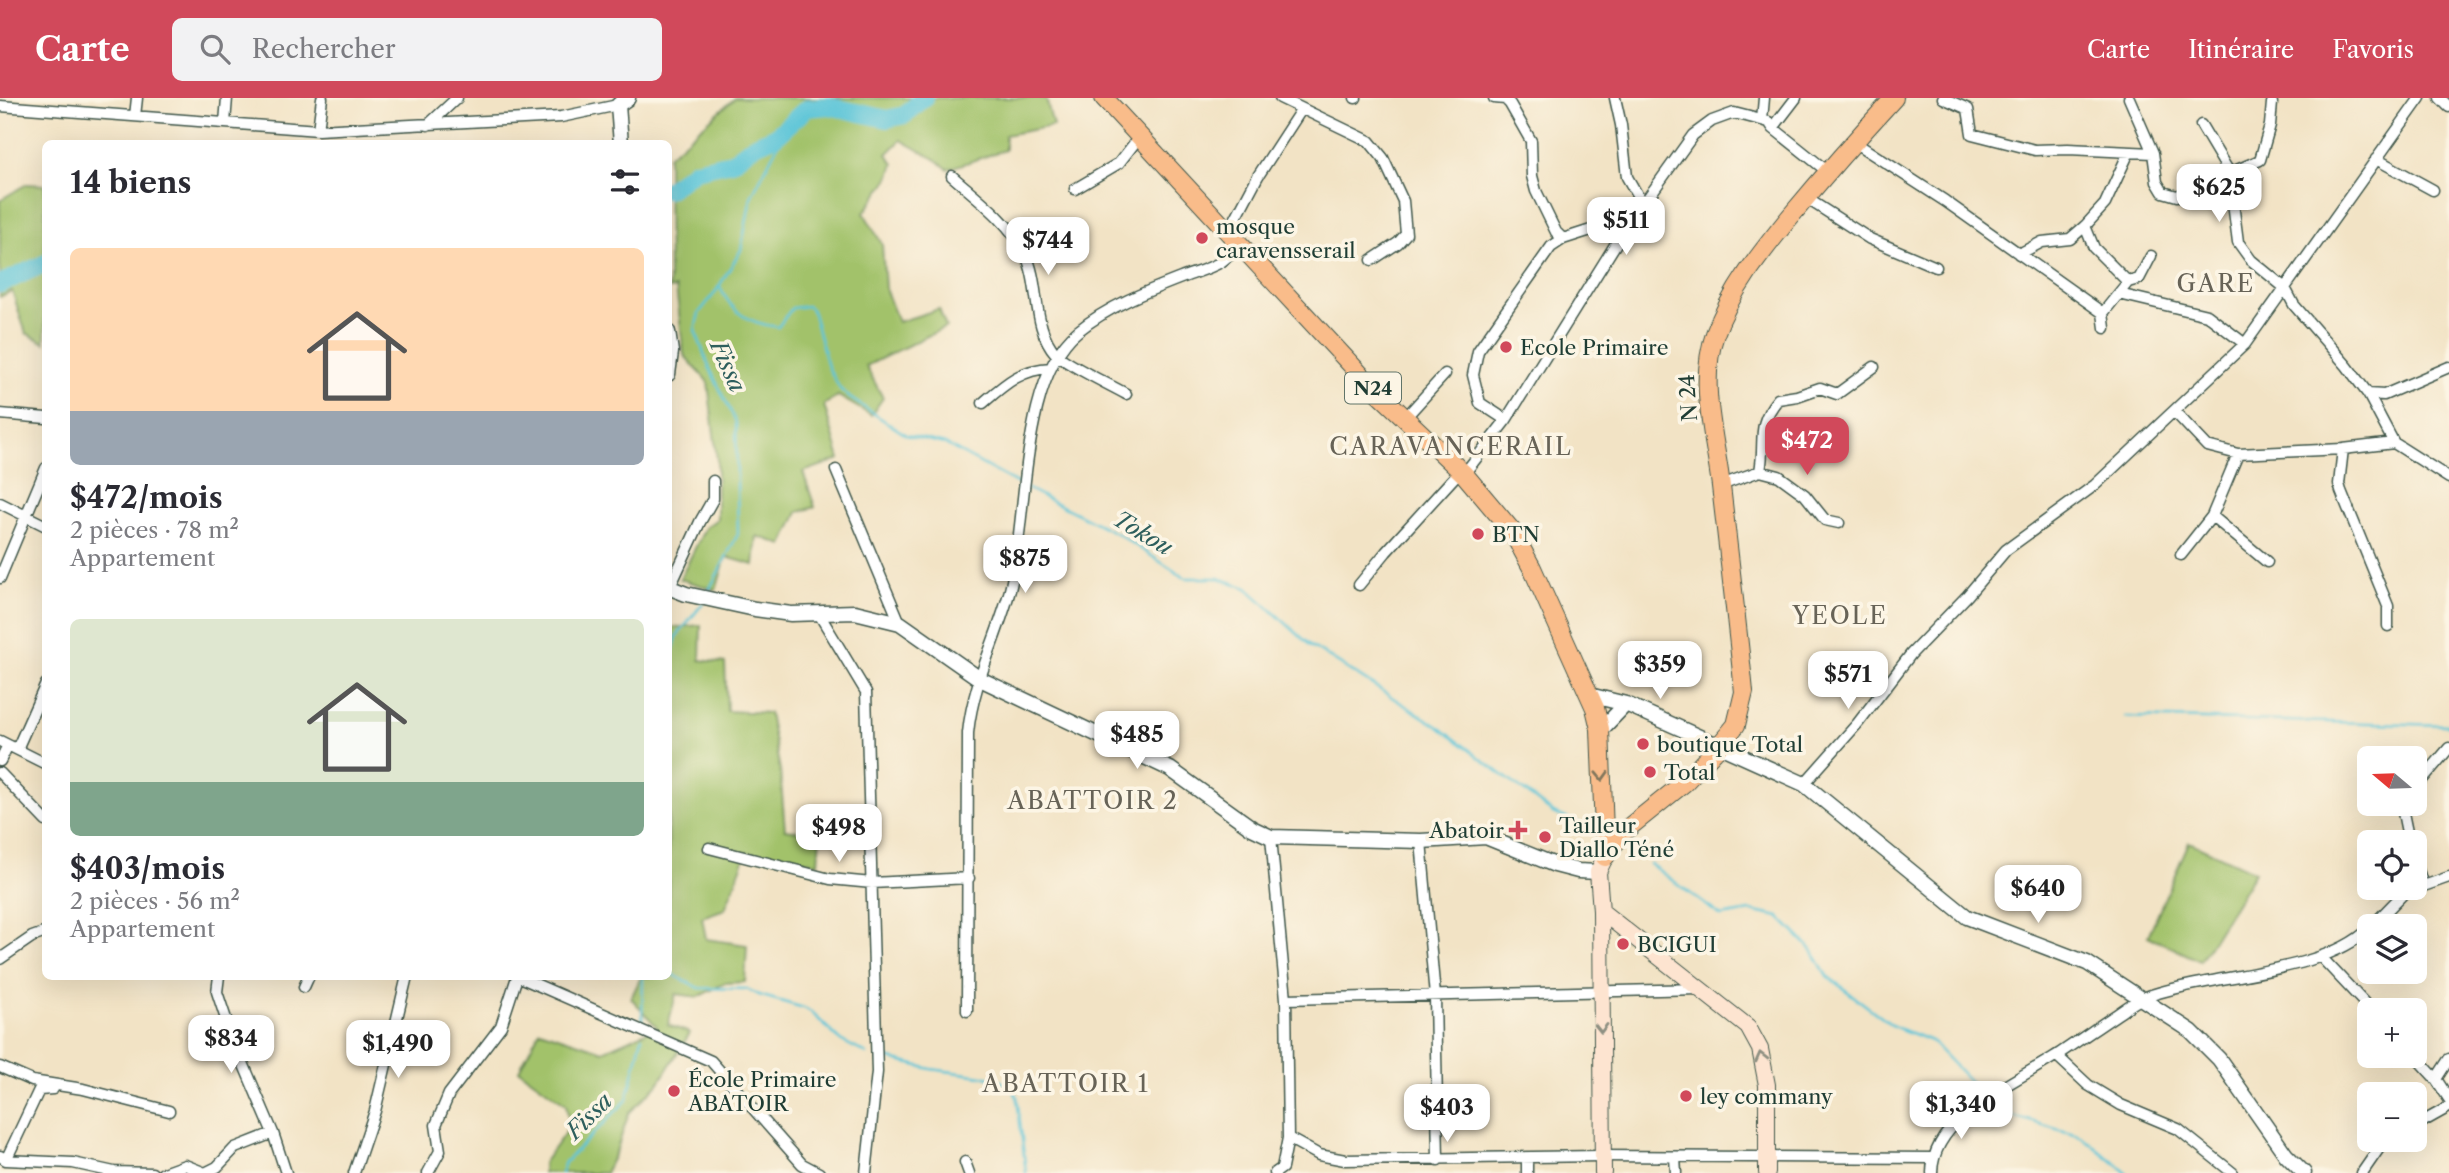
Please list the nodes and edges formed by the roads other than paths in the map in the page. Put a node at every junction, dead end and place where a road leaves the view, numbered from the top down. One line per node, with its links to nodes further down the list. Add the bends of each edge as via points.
1 (137, 98): 22 (street)
2 (227, 98): 24 (street)
3 (322, 98): 28 (street)
4 (457, 98): 25 (street)
5 (1104, 98): 29 (main road, N24)
6 (1280, 98): 21 (street)
7 (1501, 98): 45 (street, via 1510,104 1531,141 1536,191)
8 (1615, 98): 41 (street, via 1627,177)
9 (1764, 98): 23 (street)
10 (1796, 98): 27 (street)
11 (1894, 98): 31 (main road, N 24)
12 (1943, 98): 32 (street, via 1968,109 1972,134 2035,150)
13 (2129, 98): 33 (street)
14 (2420, 98): 34 (street)
15 (2440, 98): 20 (street)
16 (623, 101): 25 (street, via 561,117); 30 (street)
17 (2272, 103): 36 (street, via 2260,160)
18 (52, 104): 19 (street); 22 (street)
19 (0, 106)
20 (2449, 107)
21 (1301, 110): 44 (street, via 1258,176); 48 (street, via 1368,141 1383,158 1404,201 1406,234)
22 (135, 116): 24 (street)
23 (1762, 120): 27 (street); 41 (street, via 1734,113 1712,121 1693,135)
24 (225, 123): 28 (street)
25 (428, 125): 28 (street)
26 (2201, 125): 36 (street)
27 (1773, 128): 35 (street)
28 (318, 130)
29 (1140, 136): 38 (street, via 1119,163); 44 (main road, N24)
30 (621, 140)
31 (1854, 142): 35 (main road, N 24); 46 (street)
32 (2129, 152): 33 (street); 42 (street, via 2105,204)
33 (2153, 153): 36 (street, via 2157,182 2163,192 2176,196)
34 (2376, 159): 39 (street); 51 (street)
35 (1828, 172): 40 (main road, N 24)
36 (2229, 172): 51 (street, via 2238,242 2251,260)
37 (952, 176): 56 (street, via 1005,224 1026,254 1041,330)
38 (1075, 189)
39 (2433, 190)
40 (1806, 198): 49 (street, via 1870,239); 78 (main road, N 24, via 1748,270 1715,335 1708,399)
41 (1643, 205): 43 (street)
42 (2085, 226): 46 (street, via 2070,239 2042,242); 50 (street, via 2094,248)
43 (1620, 237): 45 (street, via 1591,230); 68 (street)
44 (1235, 238): 56 (street, via 1221,262 1124,301 1076,332); 66 (main road, N24, via 1370,385)
45 (1563, 239): 68 (street, via 1551,247 1478,351 1473,375 1480,403)
46 (2019, 254): 53 (street)
47 (2151, 257): 50 (street, via 2139,279)
48 (1372, 260)
49 (1936, 267)
50 (2128, 282): 52 (street)
51 (2285, 288): 55 (street); 62 (street)
52 (2119, 294): 53 (street); 55 (street, via 2207,315)
53 (2103, 313): 54 (street)
54 (2105, 328)
55 (2245, 344): 64 (street)
56 (1057, 355): 59 (street); 61 (street)
57 (1874, 367): 73 (street, via 1837,394 1820,388 1778,399 1763,420)
58 (2449, 367): 62 (street, via 2385,395)
59 (1051, 368): 63 (street, via 1035,369 1007,383); 93 (street, via 1026,458 1010,590)
60 (1445, 374): 66 (street)
61 (1126, 394)
62 (2368, 394): 69 (street)
63 (983, 403)
64 (2174, 411): 71 (street, via 2207,446); 105 (street, via 2095,485 2006,550 1911,654)
65 (0, 414): 67 (street)
66 (1406, 417): 74 (main road, N24)
67 (42, 418)
68 (1506, 420): 74 (street)
69 (2394, 443): 70 (street); 76 (street)
70 (2343, 449): 71 (street); 92 (street, via 2339,484 2389,606)
71 (2238, 454): 81 (street)
72 (836, 470): 91 (street)
73 (1760, 471): 78 (street); 82 (street, via 1779,476 1805,495 1825,520)
74 (1462, 473): 88 (street); 95 (main road, N24, via 1512,531)
75 (42, 477): 80 (street)
76 (2449, 478)
77 (713, 481): 87 (street, via 713,499)
78 (1721, 485): 99 (main road, N 24, via 1744,692 1736,725)
79 (0, 503): 80 (street)
80 (25, 516): 83 (street); 86 (street)
81 (2212, 516): 84 (street); 85 (street)
82 (1839, 523)
83 (42, 524)
84 (2181, 555)
85 (2267, 562)
86 (0, 578)
87 (672, 584)
88 (1359, 585)
89 (672, 591): 90 (street, via 755,609)
90 (820, 614): 91 (street, via 855,612); 113 (street, via 866,692)
91 (900, 623): 93 (street)
92 (2388, 626)
93 (980, 679): 107 (street, via 1170,769); 112 (street, via 968,733)
94 (42, 690): 98 (street)
95 (1592, 702): 96 (street); 97 (main road, N24)
96 (1626, 704): 97 (street); 99 (street)
97 (1600, 731): 110 (main road, N24, one-way to 110)
98 (8, 745): 101 (street); 102 (street)
99 (1718, 747): 105 (street); 110 (main road, N 24, via 1684,783 1623,832)
100 (2449, 748): 104 (street)
101 (0, 761)
102 (42, 762)
103 (0, 773): 106 (street)
104 (2427, 774)
105 (1804, 784): 131 (street, via 1966,916 2087,963)
106 (42, 817)
107 (1271, 837): 108 (street); 130 (street)
108 (1421, 841): 110 (street, via 1486,837 1578,871); 128 (street)
109 (709, 848): 113 (street, via 830,879)
110 (1602, 864): 116 (main road)
111 (2449, 877): 114 (street)
112 (969, 878): 113 (street); 132 (street)
113 (872, 883): 159 (street, via 877,1072)
114 (2427, 885)
115 (2397, 900): 117 (street)
116 (1601, 911): 126 (main road); 127 (main road)
117 (2384, 914)
118 (42, 933): 121 (street)
119 (2357, 940): 120 (street)
120 (2322, 957): 129 (street); 131 (street)
121 (0, 959)
122 (218, 980): 143 (street, via 217,992 232,1037)
123 (406, 980): 156 (street, via 375,1111)
124 (516, 980): 157 (street, via 500,1027 449,1094 436,1125 440,1151)
125 (524, 980): 158 (street, via 711,1062 802,1164)
126 (1699, 989): 127 (street); 152 (main road, one-way to 126, via 1767,1085 1760,1049 1748,1027)
127 (1601, 992): 128 (street); 151 (main road, one-way to 151)
128 (1435, 996): 130 (street); 150 (street)
129 (2360, 998)
130 (1286, 999): 144 (street)
131 (2140, 999): 133 (street); 165 (street, via 2191,1031 2219,1059 2286,1155)
132 (967, 1011)
133 (2057, 1056): 149 (street, via 1978,1105 1941,1140); 164 (street, via 2088,1085 2178,1129)
134 (2449, 1059): 137 (street)
135 (0, 1067): 138 (street, via 32,1081)
136 (2426, 1068): 137 (street)
137 (2436, 1079): 139 (street)
138 (74, 1087): 141 (street); 147 (street, via 39,1090)
139 (2449, 1099)
140 (2449, 1107): 142 (street)
141 (169, 1111)
142 (2427, 1119)
143 (272, 1133): 154 (street, via 235,1148 205,1173 185,1165); 155 (street)
144 (1289, 1138): 150 (street, via 1319,1155 1345,1160); 160 (street, via 1282,1168)
145 (2376, 1152): 166 (street)
146 (1675, 1157): 151 (street); 152 (street); 162 (street)
147 (3, 1158): 153 (street)
148 (1527, 1158): 150 (street); 151 (street); 161 (street)
149 (1932, 1158): 152 (street); 163 (street)
150 (1438, 1160)
151 (1603, 1165)
152 (1767, 1165)
153 (152, 1173)
154 (163, 1173)
155 (286, 1173)
156 (354, 1173)
157 (428, 1173)
158 (819, 1173)
159 (866, 1173)
160 (1275, 1173)
161 (1527, 1173)
162 (1676, 1173)
163 (1932, 1173)
164 (2233, 1173)
165 (2305, 1173)
166 (2362, 1173)

